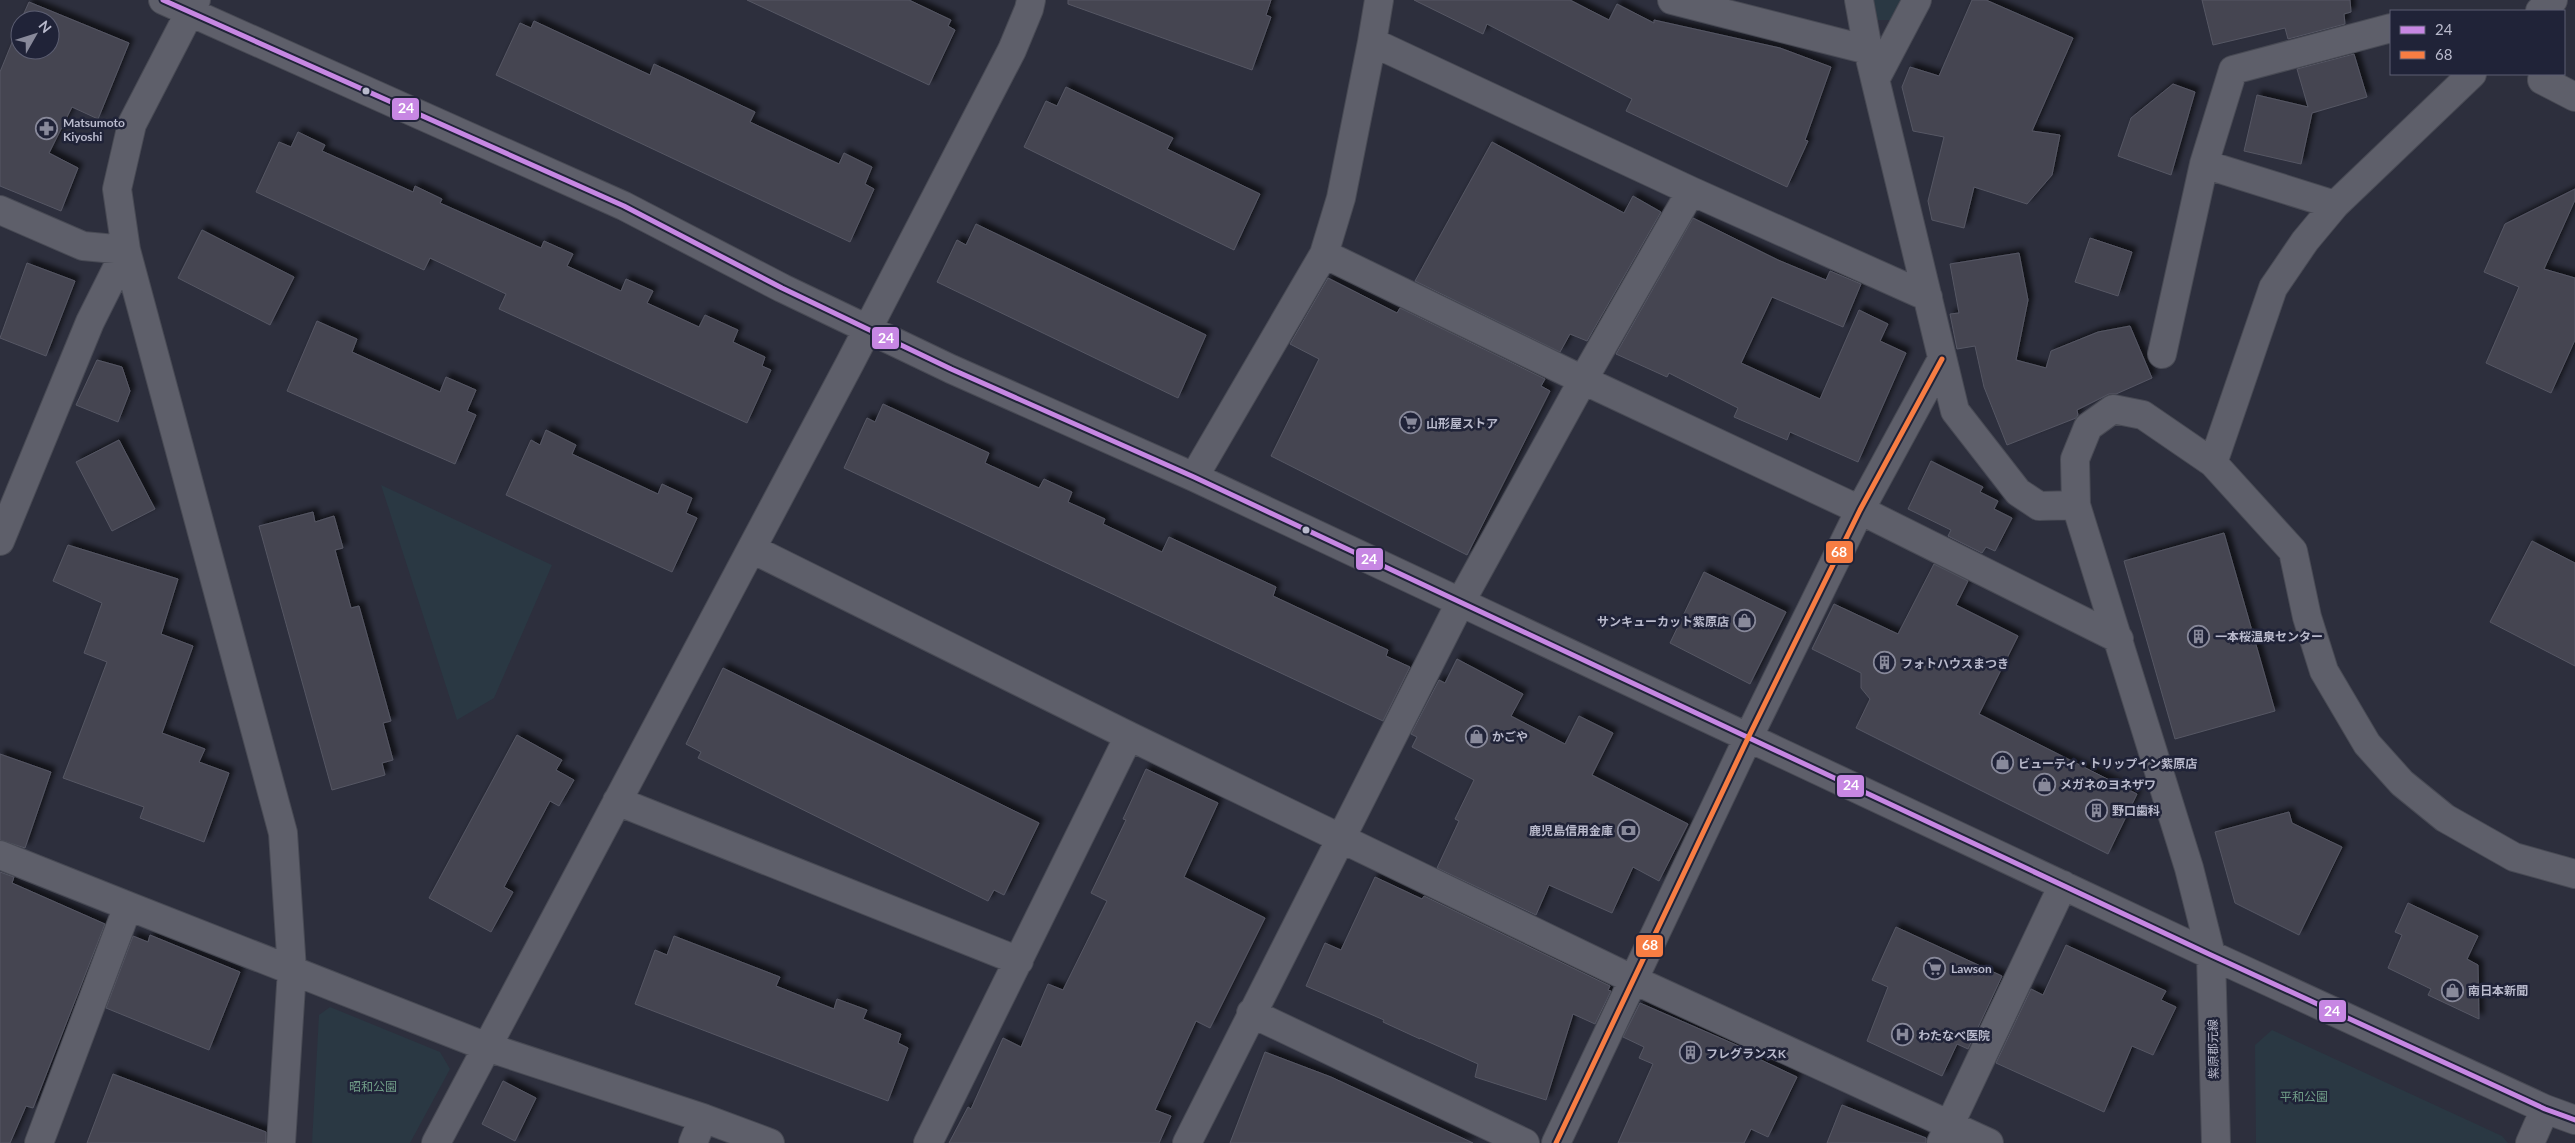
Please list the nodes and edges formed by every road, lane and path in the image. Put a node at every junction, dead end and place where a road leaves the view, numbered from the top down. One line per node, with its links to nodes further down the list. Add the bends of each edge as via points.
1 (163, 0): 8 (street)
2 (1031, 0): 24 (street, via 1030,10 1012,50)
3 (1378, 0): 11 (street)
4 (1672, 0): 12 (street)
5 (1859, 0): 12 (street)
6 (1917, 0): 14 (street)
7 (2553, 0): 9 (street)
8 (193, 6): 21 (street, via 132,124 117,189); 24 (street, via 624,206)
9 (2541, 10)
10 (2390, 28): 17 (street, via 2233,70)
11 (1372, 42): 18 (street); 22 (street, via 1341,198)
12 (1868, 50): 14 (street)
13 (2471, 75): 19 (street)
14 (1876, 78): 23 (street)
15 (2542, 80): 16 (street)
16 (2575, 97)
17 (2204, 164): 19 (street); 25 (street)
18 (1691, 191): 23 (street); 27 (street)
19 (2335, 205): 28 (street, via 2273,288)
20 (0, 210): 21 (street, via 83,246)
21 (126, 250): 32 (street, via 90,322); 46 (street, via 283,833)
22 (1324, 254): 27 (street); 29 (street)
23 (1928, 298): 26 (street)
24 (868, 329): 29 (street); 33 (street)
25 (2162, 354)
26 (1942, 359): 30 (street, via 1955,411 2018,492 2039,506); 31 (street)
27 (1583, 380): 31 (street); 34 (street)
28 (2213, 463): 30 (street, 紫原郡元線, via 2143,415 2113,409 2088,427 2076,459); 41 (street, 紫原郡元線, via 2293,551 2307,616 2324,671 2367,744 2402,783 2445,818 2514,857)
29 (1194, 477): 34 (street)
30 (2076, 505): 35 (street, 紫原郡元線)
31 (1860, 510): 35 (street); 37 (street)
32 (0, 541)
33 (752, 549): 36 (street); 38 (street)
34 (1460, 603): 37 (street); 39 (street)
35 (2118, 639): 44 (street, 紫原郡元線, via 2189,868)
36 (1128, 736): 39 (street); 45 (street)
37 (1748, 738): 42 (street); 47 (street)
38 (617, 801): 45 (street); 49 (street)
39 (1343, 838): 47 (street); 48 (street)
40 (0, 855): 43 (street)
41 (2575, 874)
42 (2064, 885): 44 (street); 53 (street)
43 (128, 906): 46 (street); 54 (street)
44 (2211, 955): 50 (street); 64 (street, 紫原郡元線)
45 (1019, 961): 59 (street)
46 (292, 970): 49 (street); 55 (street)
47 (1634, 980): 53 (street); 62 (street)
48 (1251, 1013): 60 (street); 61 (street)
49 (486, 1047): 51 (street); 56 (street)
50 (2545, 1109): 52 (street); 65 (street)
51 (703, 1118): 57 (street); 58 (street)
52 (2575, 1120)
53 (1946, 1134): 63 (street)
54 (38, 1143)
55 (281, 1143)
56 (436, 1143)
57 (693, 1143)
58 (770, 1143)
59 (928, 1143)
60 (1187, 1143)
61 (1525, 1143)
62 (1556, 1143)
63 (1990, 1143)
64 (2216, 1143)
65 (2530, 1143)

